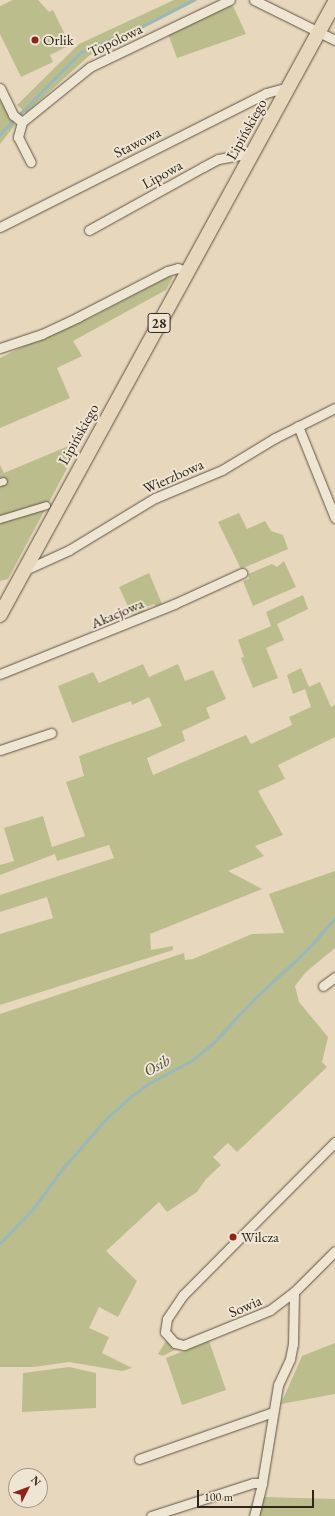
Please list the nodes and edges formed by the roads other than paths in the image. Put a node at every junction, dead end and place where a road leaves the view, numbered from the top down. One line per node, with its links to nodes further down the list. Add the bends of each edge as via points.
1 (230, 0): 8 (street, Topolowa, via 90,67)
2 (254, 0): 4 (street)
3 (335, 2): 4 (main road, Lipińskiego / 28)
4 (319, 32): 5 (street); 6 (main road, Lipińskiego / 28)
5 (335, 40)
6 (288, 87): 9 (main road, Lipińskiego / 28); 11 (street, Stawowa, via 266,93)
7 (0, 88): 8 (street)
8 (17, 119): 10 (street, via 18,137)
9 (252, 153): 12 (street, Lipowa, via 213,162); 13 (main road, Lipińskiego / 28)
10 (31, 162)
11 (0, 227)
12 (89, 230)
13 (187, 272): 14 (street, via 178,268 167,271 42,334); 20 (main road, Lipińskiego / 28)
14 (0, 348)
15 (335, 408): 16 (street, Wierzbowa)
16 (298, 426): 18 (street); 20 (street, Wierzbowa, via 222,470 155,498 55,558)
17 (46, 505): 19 (street)
18 (335, 518)
19 (0, 519)
20 (23, 571): 22 (main road, Lipińskiego / 28)
21 (242, 573): 23 (street, Akacjowa, via 167,607)
22 (0, 615)
23 (0, 674)
24 (51, 733): 25 (street)
25 (0, 750)
26 (335, 977): 27 (street)
27 (323, 986)
28 (335, 1142): 30 (street, Sowia, via 183,1295 167,1319 165,1332 175,1344 184,1345 270,1310)
29 (335, 1251): 30 (street, Sowia)
30 (294, 1292): 31 (street, via 293,1344 290,1359 278,1385)
31 (273, 1412): 32 (street); 33 (street)
32 (139, 1459)
33 (262, 1483): 34 (street, via 253,1483); 35 (street)
34 (151, 1516)
35 (254, 1516)

